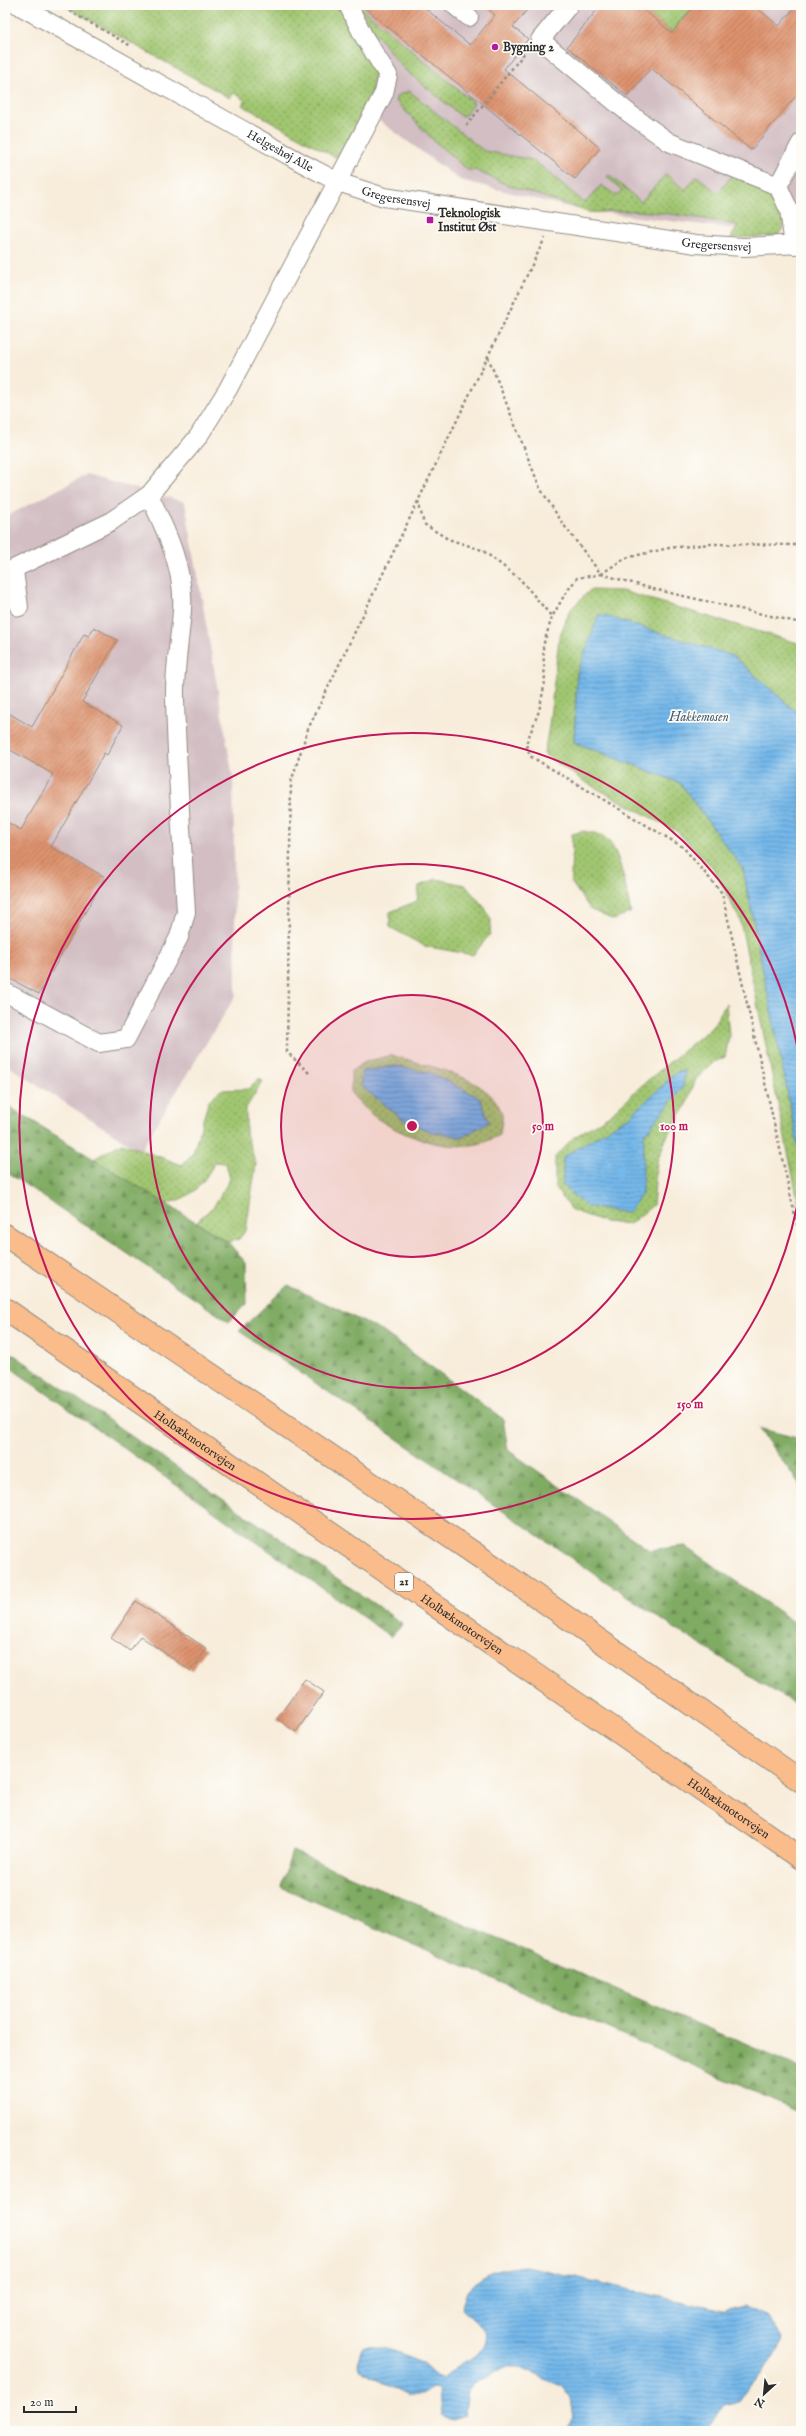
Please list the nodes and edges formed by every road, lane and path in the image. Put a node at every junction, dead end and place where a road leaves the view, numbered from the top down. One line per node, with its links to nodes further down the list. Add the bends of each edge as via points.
1 (18, 5): 9 (street, Helgeshøj Alle)
2 (348, 5): 9 (street, via 364,37 388,74 384,93)
3 (454, 5): 5 (street)
4 (569, 5): 6 (street)
5 (469, 17)
6 (540, 40): 7 (path, via 533,41); 10 (street, via 630,114 669,142)
7 (466, 126)
8 (801, 143): 10 (street)
9 (338, 182): 11 (street, Gregersensvej, via 391,198); 14 (street, via 228,389 198,437)
10 (778, 186): 12 (street, Gregersensvej, via 789,210)
11 (553, 222): 12 (street, Gregersensvej, via 696,244 744,247); 13 (path, via 517,292)
12 (798, 244)
13 (488, 357): 15 (path); 18 (path, via 540,488 563,524)
14 (149, 495): 17 (street, via 110,522); 22 (street, via 168,534 178,571 182,608 175,663 186,912 179,937 126,1039 99,1043)
15 (417, 501): 20 (path, via 424,524 448,539 482,550 520,579); 23 (path, via 308,729 290,782 287,1052)
16 (801, 545): 18 (path, via 717,544 669,548 625,558)
17 (9, 572): 19 (street)
18 (601, 574): 20 (path, via 577,578); 21 (path)
19 (19, 607)
20 (552, 617): 25 (path, via 543,646 545,682 526,744 530,756 683,847 722,893)
21 (801, 624)
22 (5, 992)
23 (309, 1073)
24 (5, 1235): 27 (highway, via 482,1559)
25 (801, 1242)
26 (5, 1309): 28 (highway, Holbækmotorvejen / 21)
27 (801, 1780)
28 (801, 1858)

